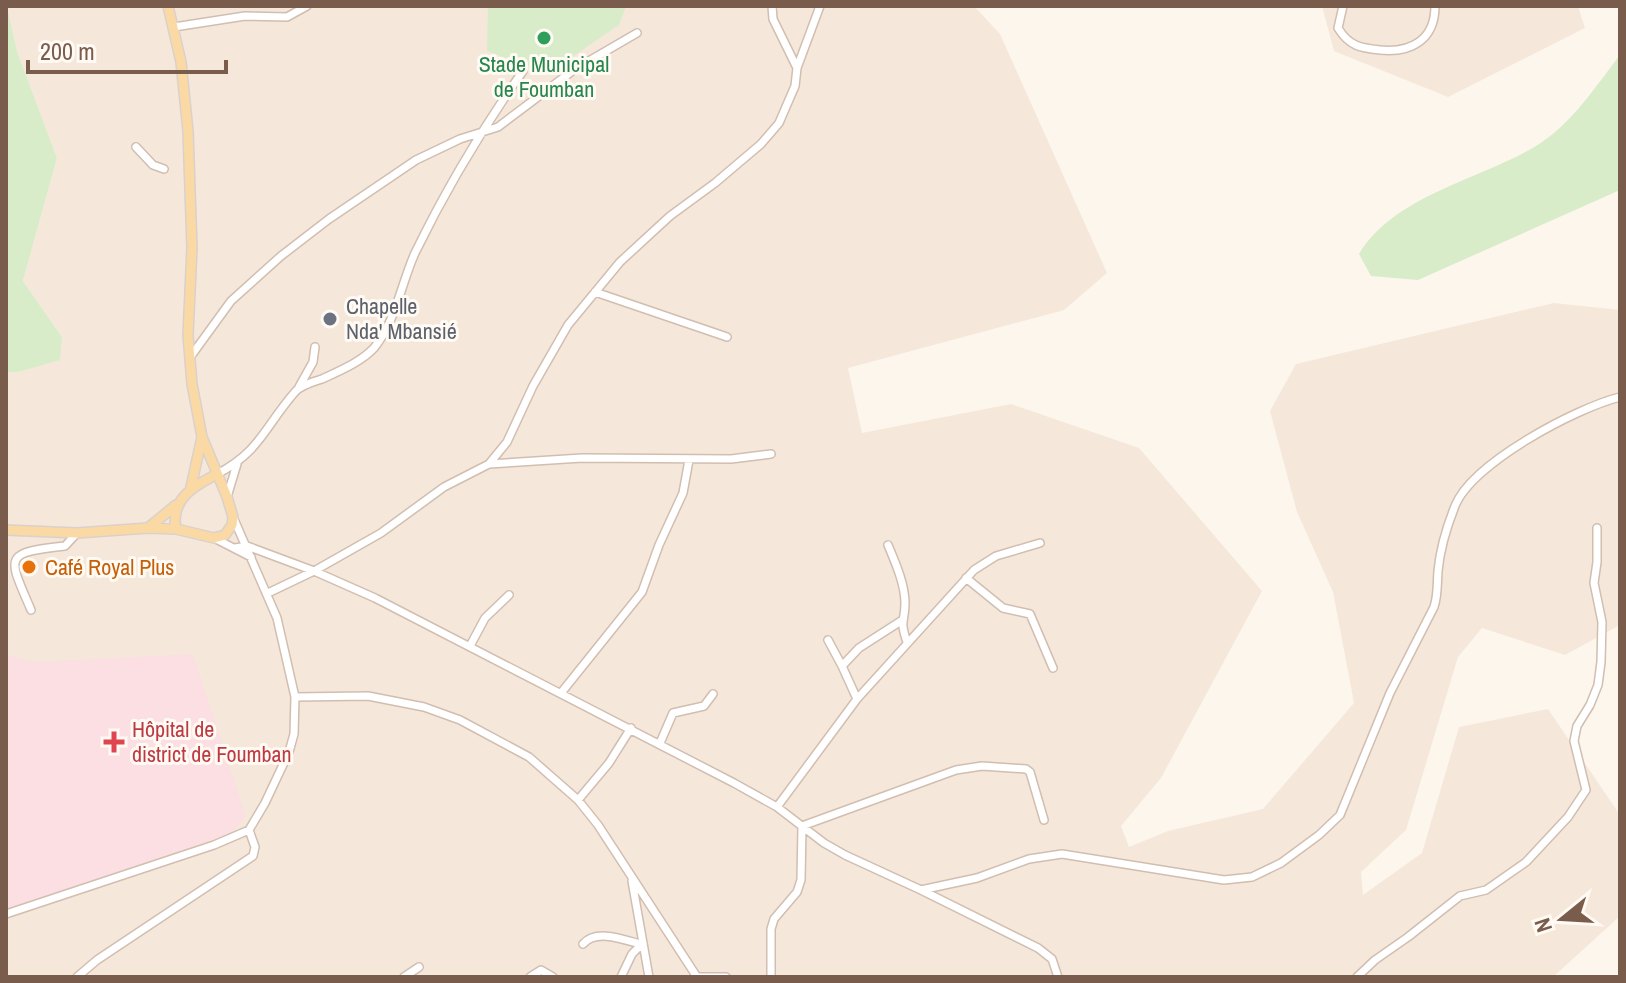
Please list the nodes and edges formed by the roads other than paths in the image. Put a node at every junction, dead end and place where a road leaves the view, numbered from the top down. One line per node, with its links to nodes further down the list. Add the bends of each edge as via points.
1 (168, 6): 7 (main road)
2 (307, 6): 7 (street, via 287,17 245,16)
3 (772, 6): 9 (street)
4 (820, 6): 9 (street)
5 (1343, 6): 6 (street, via 1338,28 1351,45 1397,51 1425,35)
6 (1435, 6)
7 (174, 27): 17 (main road, via 188,131)
8 (637, 33): 11 (street, via 575,69 498,127)
9 (797, 68): 14 (street, via 795,86 770,134 644,239)
10 (523, 71): 11 (street)
11 (478, 135): 17 (street, via 416,160 317,228 231,301); 18 (street, via 415,252 381,337 362,358)
12 (136, 147): 13 (street)
13 (164, 169)
14 (595, 292): 15 (street); 24 (street, via 568,325 507,442)
15 (727, 337)
16 (315, 347): 18 (street)
17 (189, 358): 20 (main road)
18 (298, 388): 23 (street)
19 (1620, 397): 64 (street, via 1556,423 1464,489 1443,547 1434,607 1390,693 1348,801 1330,826 1301,849 1240,880 1049,855)
20 (202, 437): 25 (main road); 26 (main road)
21 (771, 454): 22 (street)
22 (689, 460): 24 (street, via 582,458); 52 (street, via 683,493 642,592)
23 (237, 464): 25 (street); 27 (street)
24 (489, 464): 41 (street)
25 (217, 474): 26 (main road); 27 (main road)
26 (191, 487): 28 (main road)
27 (227, 497): 29 (main road)
28 (179, 502): 30 (main road); 32 (main road)
29 (233, 517): 35 (main road, via 230,531); 38 (street)
30 (148, 528): 32 (main road); 34 (main road)
31 (1597, 528): 79 (street, via 1594,583 1602,622 1601,662 1598,685 1574,741 1586,790 1526,862 1486,890 1460,896)
32 (176, 529): 35 (main road)
33 (6, 530): 34 (main road)
34 (77, 533): 45 (street, via 65,546 27,550 18,558 15,576)
35 (214, 538): 39 (street)
36 (1040, 543): 42 (street, via 996,556)
37 (888, 545): 46 (street, via 905,602)
38 (247, 546): 39 (street); 40 (street); 41 (street)
39 (235, 548): 40 (street)
40 (253, 558): 43 (street)
41 (314, 571): 43 (street); 49 (street)
42 (966, 578): 48 (street); 51 (street, via 1003,608 1030,614)
43 (268, 593): 54 (street)
44 (509, 595): 49 (street, via 485,618)
45 (31, 610)
46 (901, 621): 48 (street); 50 (street, via 859,648)
47 (828, 640): 50 (street)
48 (907, 642): 55 (street)
49 (470, 646): 52 (street)
50 (842, 666): 55 (street)
51 (1053, 668)
52 (561, 693): 56 (street)
53 (713, 694): 57 (street, via 704,706 673,713)
54 (295, 697): 58 (street, via 368,696 460,720 529,757); 62 (street, via 289,752)
55 (857, 699): 59 (street)
56 (631, 728): 57 (street); 58 (street)
57 (660, 743): 59 (street)
58 (578, 800): 63 (street)
59 (777, 807): 61 (street)
60 (1044, 820): 61 (street, via 1030,772 982,766 947,773)
61 (802, 826): 64 (street, via 845,855); 77 (street, via 801,880 774,919)
62 (249, 830): 65 (street); 69 (street, via 253,856)
63 (631, 877): 66 (street); 75 (street)
64 (921, 890): 78 (street, via 1038,948 1052,959)
65 (6, 914)
66 (642, 943): 67 (street, via 593,936); 73 (street); 74 (street)
67 (583, 944)
68 (419, 967): 70 (street)
69 (77, 977)
70 (404, 977)
71 (530, 977): 72 (street, via 541,970)
72 (553, 977)
73 (621, 977)
74 (649, 977)
75 (697, 977): 76 (street)
76 (726, 977)
77 (771, 977)
78 (1058, 977)
79 (1357, 977)

